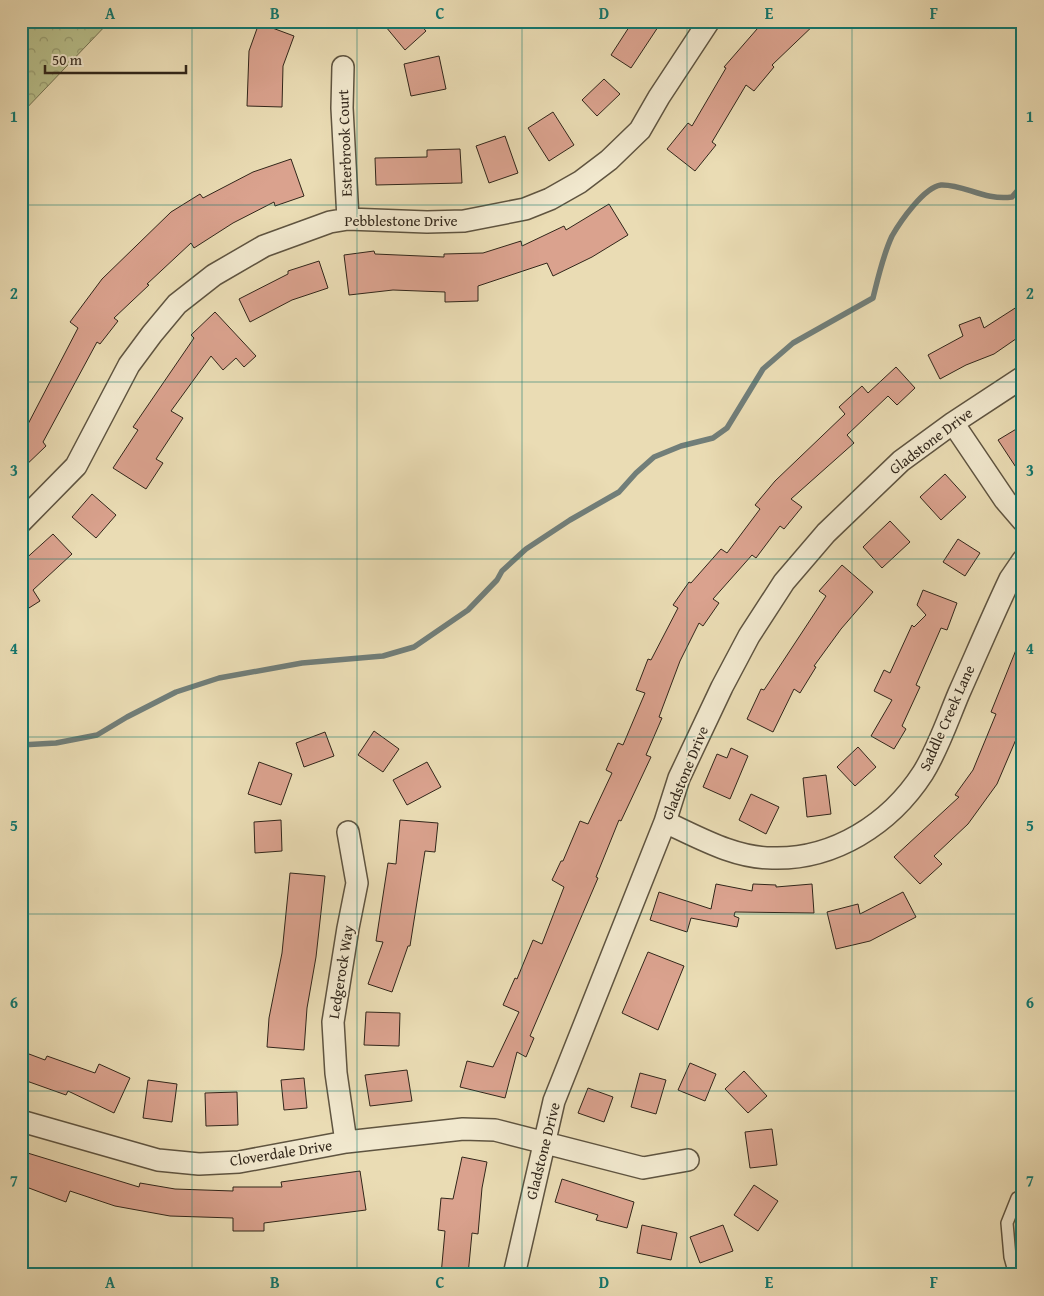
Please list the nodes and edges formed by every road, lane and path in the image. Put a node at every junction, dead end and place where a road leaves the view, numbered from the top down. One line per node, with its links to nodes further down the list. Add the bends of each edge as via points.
1 (709, 21): 3 (street, Pebblestone Drive, via 640,130 609,160 550,199 525,209 464,221)
2 (343, 67): 3 (street, Esterbrook Court)
3 (348, 219): 7 (street, Pebblestone Drive, via 330,222 256,250 214,274 177,304 129,365 76,466)
4 (1023, 377): 5 (street, Gladstone Drive)
5 (953, 423): 6 (street); 9 (street, Gladstone Drive, via 901,461 826,533 784,582 749,636 722,687 679,778)
6 (1023, 521)
7 (21, 522)
8 (1023, 560): 9 (street, Saddle Creek Lane, via 1002,595 924,771 900,802 870,830 838,846 802,856 771,858 727,850)
9 (665, 822): 13 (street, Gladstone Drive, via 581,1030 554,1102)
10 (348, 832): 12 (street, Ledgerock Way, via 357,883 333,1022 336,1073)
11 (21, 1122): 12 (street, Cloverdale Drive, via 158,1160 199,1164 240,1162)
12 (346, 1142): 13 (street, Cloverdale Drive, via 463,1129 495,1130)
13 (544, 1142): 14 (street, Cloverdale Drive, via 643,1168); 16 (street, Gladstone Drive)
14 (688, 1160)
15 (1023, 1196): 17 (lane, via 1017,1198 1007,1223 1010,1257)
16 (514, 1275)
17 (1016, 1275)

